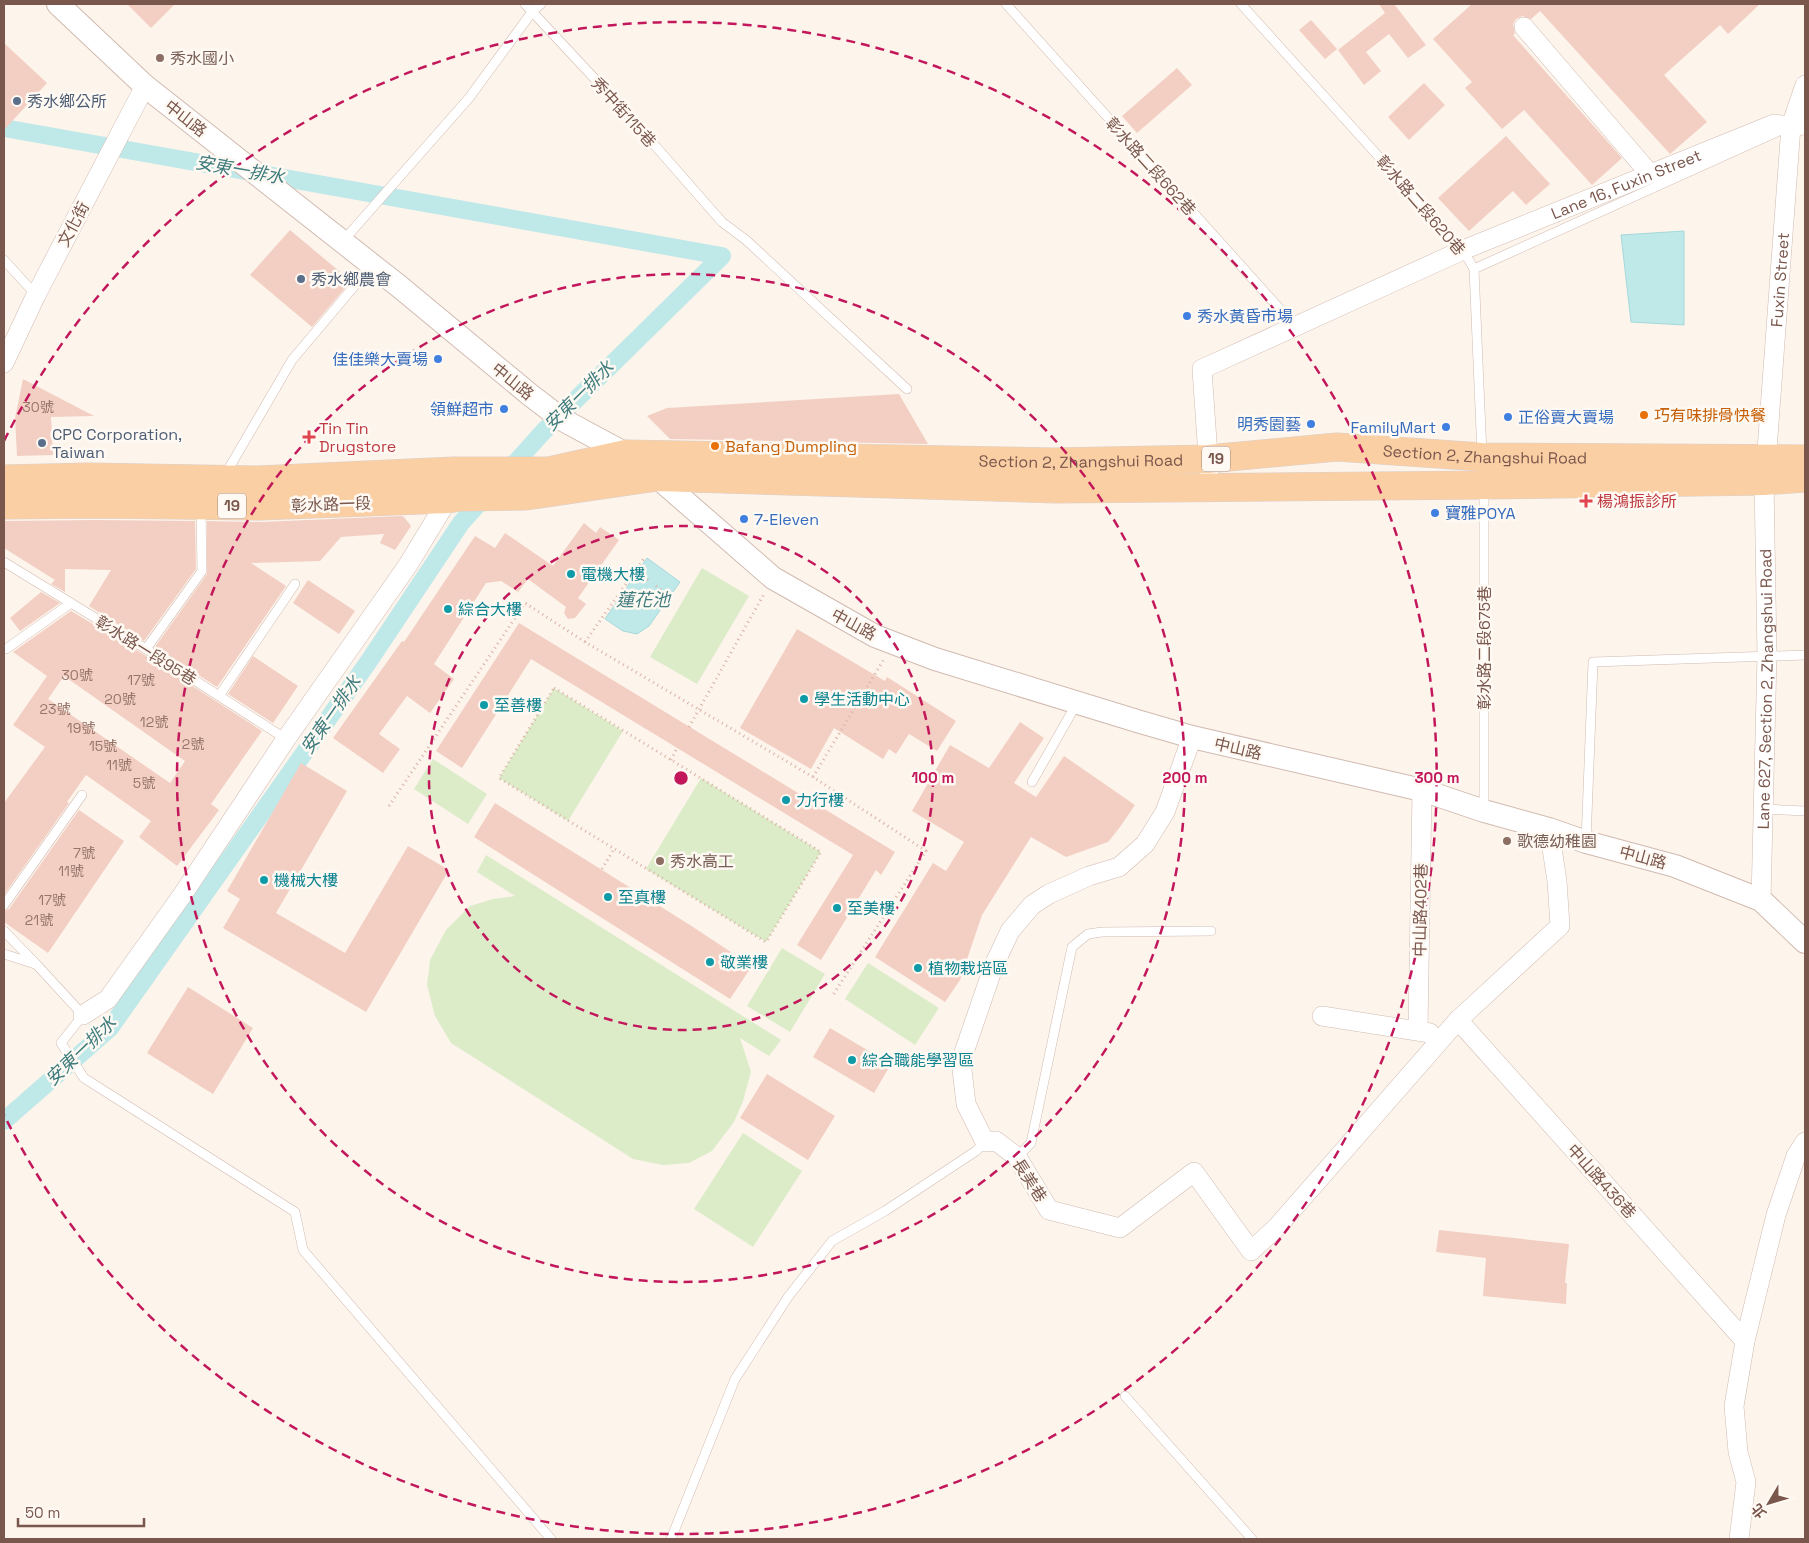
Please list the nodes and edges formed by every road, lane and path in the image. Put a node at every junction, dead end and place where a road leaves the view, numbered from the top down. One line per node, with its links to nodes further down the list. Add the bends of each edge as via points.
1 (58, 4): 9 (street, 中山路)
2 (525, 4): 6 (lane, 秀中街115巷)
3 (541, 4): 6 (lane)
4 (1006, 4): 18 (lane, 彰水路二段662巷)
5 (1241, 4): 13 (lane, 彰水路二段620巷)
6 (532, 12): 12 (lane, via 469,98); 20 (lane, 秀中街115巷, via 722,222 746,240)
7 (1524, 27): 11 (street)
8 (1805, 85): 10 (street, Fuxin Street)
9 (145, 86): 12 (street, 中山路); 17 (street, 文化街)
10 (1798, 125): 11 (street, Lane 16, Fuxin Street, via 1774,124); 16 (lane); 26 (street, Fuxin Street)
11 (1650, 174): 13 (street, Lane 16, Fuxin Street)
12 (342, 242): 15 (street, 中山路)
13 (1463, 250): 16 (lane, 彰水路二段620巷); 18 (street)
14 (4, 260): 17 (lane)
15 (372, 265): 21 (street, 中山路, via 563,420); 30 (lane, via 292,360)
16 (1474, 269): 25 (lane, 彰水路二段620巷)
17 (36, 295): 19 (street, 文化街)
18 (1296, 327): 22 (street, via 1202,369)
19 (4, 364)
20 (907, 389)
21 (626, 454): 24 (main road, Section 2, Zhangshui Road / 19); 27 (street, 中山路); 30 (main road, 彰水路一段 / 19, via 548,471 454,471)
22 (1208, 459): 24 (main road, Section 2, Zhangshui Road / 19); 25 (main road, Section 2, Zhangshui Road / 19, via 1337,447); 31 (street)
23 (1805, 460): 26 (main road, Section 2, Zhangshui Road / 19)
24 (1054, 462): 32 (main road)
25 (1483, 471): 26 (main road, Section 2, Zhangshui Road / 19); 31 (main road, Section 2, Zhangshui Road / 19); 65 (lane, 彰水路二段675巷)
26 (1765, 473): 28 (main road, Section 2, Zhangshui Road / 19); 49 (street, Lane 627, Section 2, Zhangshui Road)
27 (657, 477): 32 (main road, Section 2, Zhangshui Road / 19); 33 (main road, 彰水路一段 / 19, via 526,496); 39 (street, 中山路)
28 (1805, 478)
29 (4, 479): 30 (main road, 彰水路一段 / 19)
30 (222, 480)
31 (1212, 488): 32 (main road, Section 2, Zhangshui Road / 19)
32 (1056, 489)
33 (454, 498): 35 (main road, 彰水路一段 / 19, via 260,506); 56 (street)
34 (4, 505): 35 (main road, 彰水路一段 / 19)
35 (201, 505): 48 (lane, via 202,571)
36 (645, 557): 38 (path)
37 (4, 562): 44 (lane, 彰水路一段95巷)
38 (635, 571): 40 (path); 45 (path)
39 (773, 578): 46 (street, 中山路, via 837,616); 53 (path)
40 (648, 580)
41 (295, 584): 51 (lane)
42 (656, 586): 43 (path)
43 (672, 598)
44 (71, 603): 47 (lane); 48 (lane, 彰水路一段95巷)
45 (585, 642): 53 (path); 63 (path, via 525,603)
46 (893, 643): 52 (street, 中山路); 59 (path)
47 (6, 649)
48 (146, 649): 51 (lane, 彰水路一段95巷)
49 (1767, 655): 50 (lane); 64 (street, Lane 627, Section 2, Zhangshui Road); 68 (lane, via 1593,662)
50 (1805, 655)
51 (220, 696): 56 (lane, 彰水路一段95巷)
52 (1077, 703): 55 (street, 中山路); 60 (lane)
53 (700, 709): 54 (path); 59 (path)
54 (689, 726)
55 (1192, 737): 61 (street, 中山路); 84 (street, via 1165,812 1145,844 1119,867 1089,876 1032,905 1010,931 994,965 961,1061 966,1104)
56 (286, 739): 79 (street, via 183,894 108,999)
57 (677, 748): 58 (path)
58 (671, 760): 69 (path, via 554,688 499,778); 69 (path, via 821,852 766,942)
59 (813, 777): 78 (path, via 926,851)
60 (1032, 782)
61 (1422, 790): 65 (street, 中山路); 82 (street, 中山路402巷)
62 (82, 795): 72 (lane)
63 (389, 806)
64 (1763, 808): 66 (lane); 71 (street, Lane 627, Section 2, Zhangshui Road)
65 (1484, 811): 67 (street, 中山路)
66 (1805, 811)
67 (1548, 829): 68 (street, 中山路); 81 (street, via 1557,881 1560,926)
68 (1586, 842): 71 (street, 中山路, via 1675,866)
69 (614, 849): 70 (path)
70 (602, 869)
71 (1760, 900): 75 (street, 中山路)
72 (4, 905)
73 (4, 931): 77 (lane)
74 (1211, 931): 86 (lane, via 1102,932 1088,934 1072,947 1031,1143)
75 (1805, 942)
76 (4, 954): 77 (lane)
77 (37, 965): 79 (lane)
78 (833, 995)
79 (83, 1015): 89 (lane, via 61,1043 84,1078 295,1212 303,1250)
80 (1322, 1016): 82 (street)
81 (1458, 1020): 83 (street); 87 (street, 中山路436巷)
82 (1418, 1030): 83 (street)
83 (1444, 1036): 86 (street, 長美巷, via 1276,1227 1251,1251 1194,1172 1120,1228 1049,1210)
84 (985, 1142): 86 (street, 長美巷, via 996,1141); 90 (lane, via 884,1211 832,1241 788,1297 735,1380)
85 (1805, 1142): 87 (street, via 1796,1156 1776,1216)
86 (1017, 1157)
87 (1745, 1341): 92 (street, via 1734,1406 1738,1452 1746,1482)
88 (1125, 1396): 91 (lane)
89 (551, 1539)
90 (672, 1539)
91 (1252, 1539)
92 (1739, 1539)

